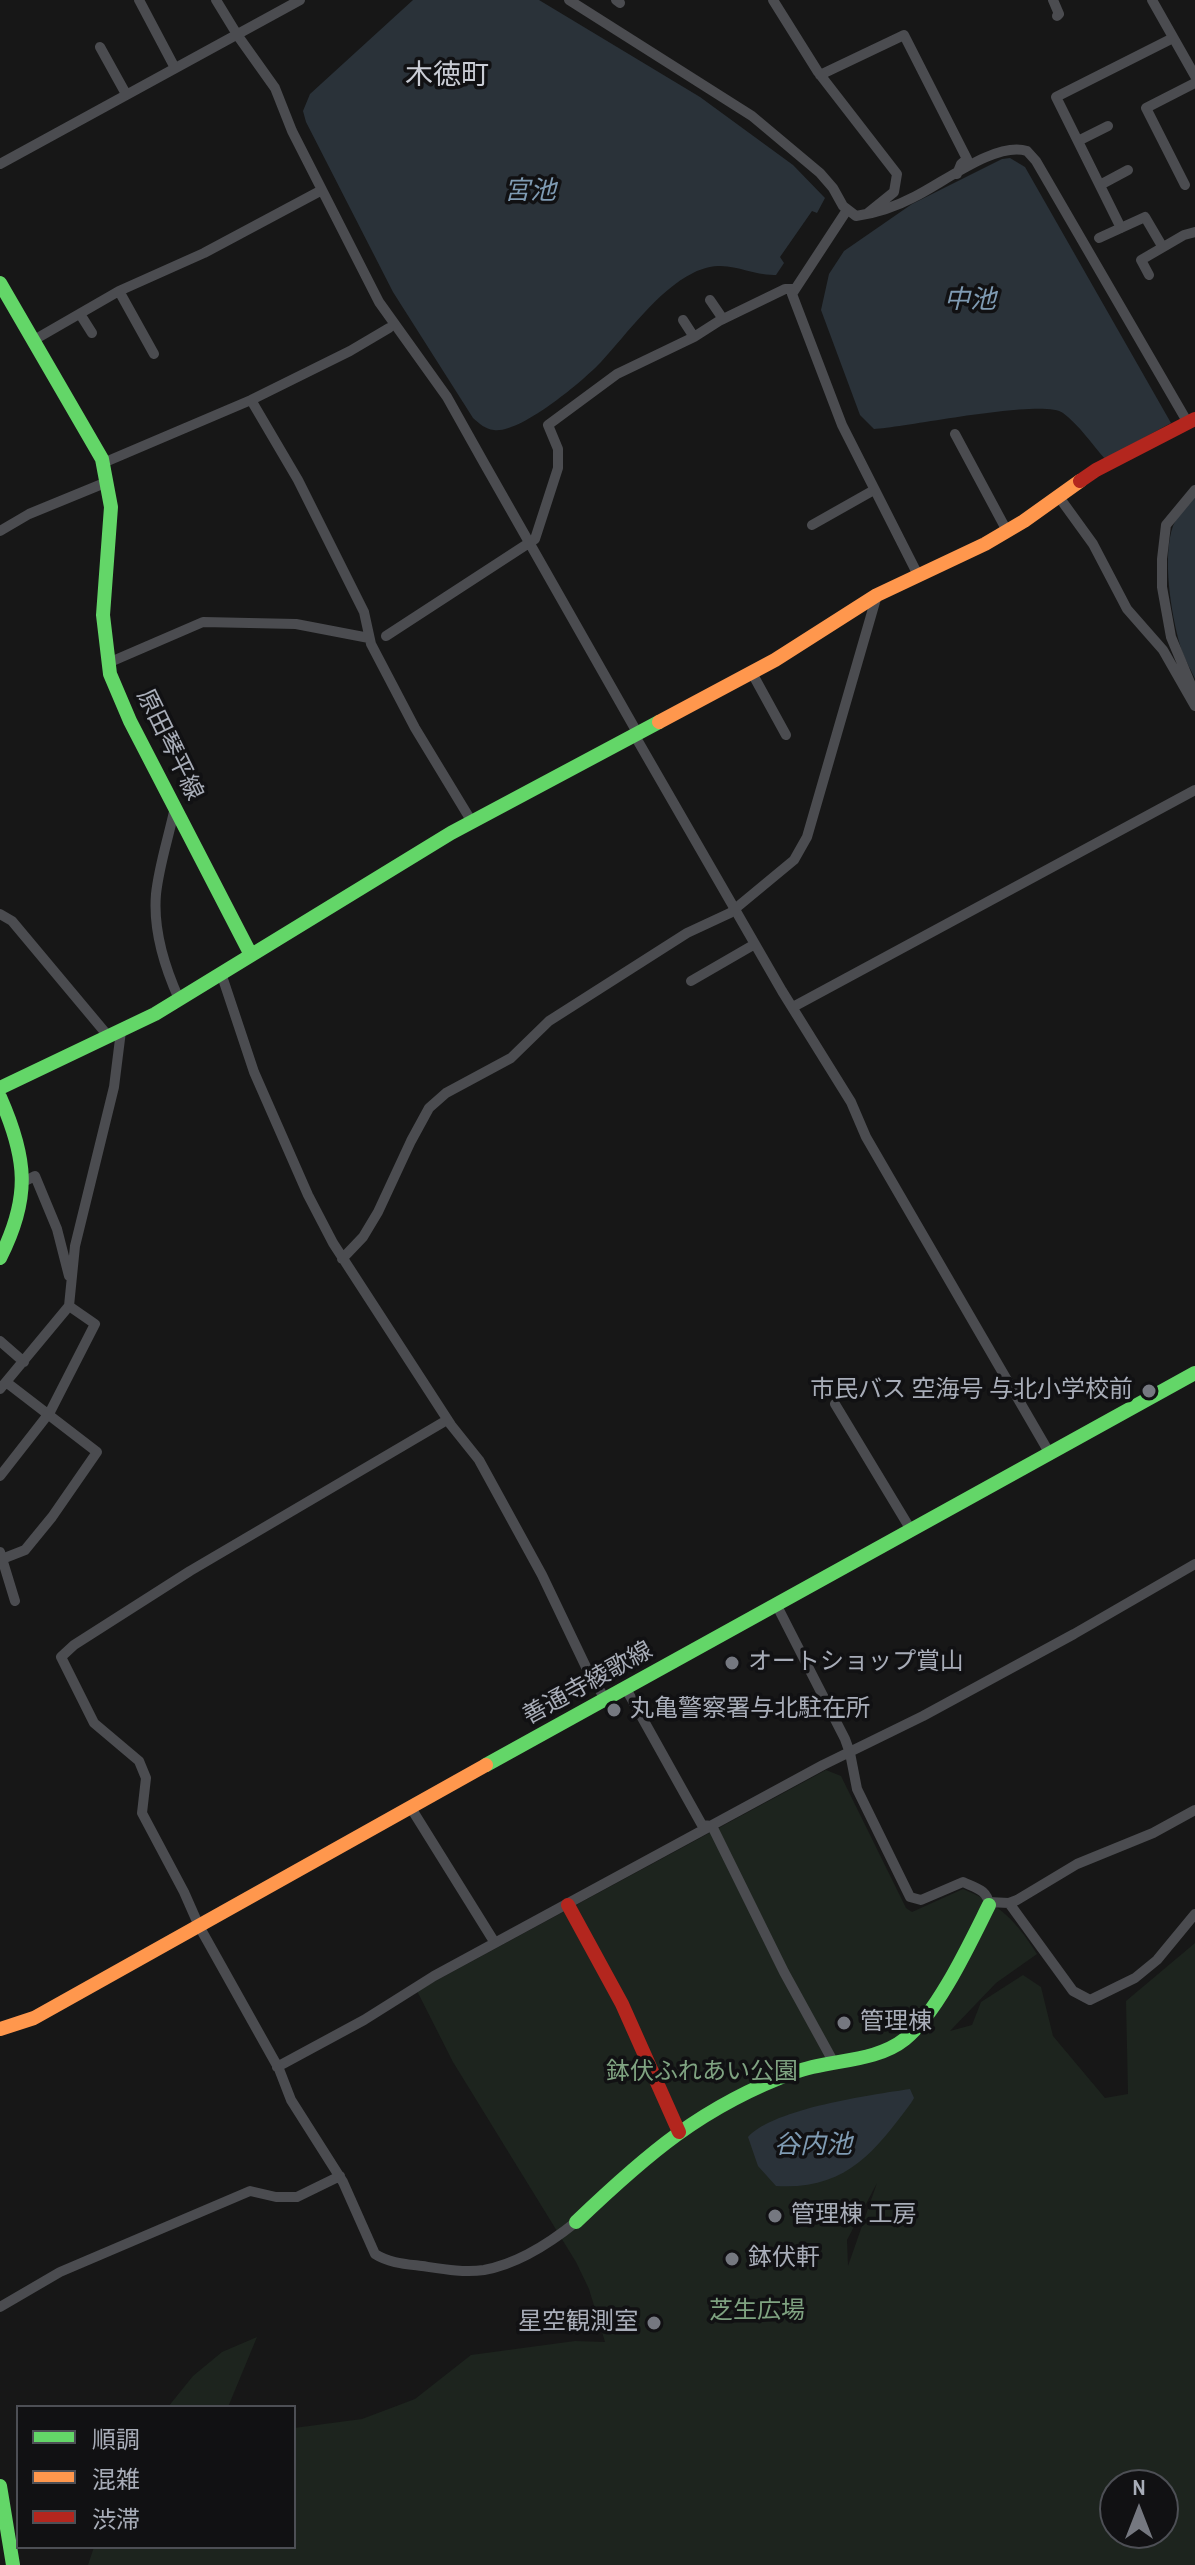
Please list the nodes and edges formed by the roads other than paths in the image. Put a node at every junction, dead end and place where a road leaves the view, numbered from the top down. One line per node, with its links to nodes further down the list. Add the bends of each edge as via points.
1 (139, 0): 12 (street)
2 (216, 0): 9 (street)
3 (300, 0): 9 (street)
4 (569, 0): 27 (street, via 752,116 820,173)
5 (773, 0): 14 (street)
6 (1053, 0): 8 (street)
7 (1152, 0): 10 (street)
8 (1057, 16)
9 (238, 36): 12 (street); 26 (street, via 275,88)
10 (1173, 38): 13 (street); 18 (street, via 1056,97)
11 (100, 47): 16 (street)
12 (175, 68): 16 (street)
13 (1193, 68)
14 (820, 75): 20 (street, via 904,35); 28 (street, via 897,174 894,192)
15 (1195, 83): 25 (street, via 1146,108)
16 (126, 94): 21 (street)
17 (1108, 126): 18 (street)
18 (1078, 141): 24 (street)
19 (994, 154): 20 (street); 23 (street); 47 (street, via 1019,149 1036,161)
20 (967, 159): 23 (street)
21 (0, 164)
22 (1128, 170): 24 (street)
23 (957, 174): 28 (street)
24 (1100, 185): 29 (street)
25 (1185, 185)
26 (322, 190): 36 (street); 57 (street, via 379,302 465,425)
27 (847, 210): 28 (street); 35 (street)
28 (866, 215)
29 (1121, 228): 31 (street); 32 (street, via 1145,217)
30 (1195, 232): 32 (street)
31 (1099, 238)
32 (1162, 246): 33 (street, via 1141,260)
33 (1149, 275)
34 (0, 283): 44 (main road, 原田琴平線)
35 (795, 289): 39 (street); 51 (street, via 792,294 842,425)
36 (119, 291): 38 (street); 45 (street, via 133,326)
37 (710, 300): 39 (street)
38 (80, 314): 42 (street); 44 (street)
39 (723, 319): 43 (street)
40 (683, 320): 43 (street)
41 (389, 328): 46 (street)
42 (92, 333)
43 (694, 337): 57 (street, via 617,374 548,425 558,449 558,468 535,539)
44 (34, 340): 49 (main road, 原田琴平線)
45 (154, 354)
46 (251, 400): 49 (street); 61 (street, via 364,612)
47 (1192, 421): 53 (main road, via 1096,470)
48 (955, 434): 56 (street, via 981,496)
49 (103, 463): 50 (main road, 原田琴平線)
50 (107, 482): 55 (street); 62 (main road, 原田琴平線, via 111,507 103,615)
51 (874, 490): 54 (street); 58 (street)
52 (1195, 490): 64 (street, via 1166,525 1162,587 1171,637)
53 (1059, 497): 56 (main road); 65 (street, via 1093,544 1127,609 1163,650)
54 (812, 525)
55 (0, 531)
56 (1007, 531): 58 (main road)
57 (529, 542): 60 (street); 66 (street)
58 (918, 575): 59 (main road)
59 (877, 595): 63 (main road); 71 (street, via 807,837 794,860)
60 (386, 636)
61 (369, 638): 62 (street, via 296,624 203,622); 70 (street)
62 (108, 663): 69 (main road, 原田琴平線, via 130,721)
63 (752, 673): 66 (main road); 67 (street)
64 (1195, 694)
65 (1195, 706)
66 (637, 735): 70 (main road); 71 (street)
67 (786, 735)
68 (1195, 790): 78 (street)
69 (175, 807): 74 (main road, 原田琴平線); 77 (street, via 156,906)
70 (472, 822): 74 (main road)
71 (734, 908): 73 (street); 84 (street, via 549,1021 511,1058 429,1108 378,1212)
72 (0, 914): 79 (street)
73 (755, 944): 76 (street); 78 (street)
74 (251, 955): 75 (main road)
75 (221, 973): 77 (main road); 84 (street, via 254,1072)
76 (691, 981)
77 (179, 999): 79 (main road)
78 (793, 1007): 94 (street)
79 (115, 1034): 80 (main road); 85 (street, via 114,1087)
80 (0, 1088)
81 (0, 1097): 82 (main road, via 21,1147)
82 (25, 1181): 83 (main road, via 22,1209); 85 (street, via 35,1176 47,1200)
83 (0, 1258)
84 (342, 1259): 93 (street)
85 (70, 1282): 86 (street)
86 (69, 1306): 88 (street); 92 (street, via 95,1324)
87 (0, 1341): 88 (street)
88 (24, 1362): 90 (street)
89 (1195, 1373): 94 (main road, 善通寺綾歌線)
90 (3, 1386): 92 (street)
91 (835, 1404): 96 (street)
92 (48, 1416): 95 (street); 97 (street, via 97,1452 25,1550)
93 (447, 1420): 102 (street, via 479,1460 509,1512); 111 (street, via 190,1571 61,1657 94,1723 144,1769 142,1813)
94 (1050, 1454): 96 (main road, 善通寺綾歌線)
95 (0, 1476)
96 (911, 1530): 100 (main road, 善通寺綾歌線)
97 (1, 1556): 99 (street)
98 (1195, 1564): 103 (street)
99 (15, 1601)
100 (776, 1604): 101 (main road, 善通寺綾歌線); 103 (street)
101 (625, 1687): 102 (main road, 善通寺綾歌線); 106 (street, via 702,1825)
102 (605, 1699): 104 (main road, 善通寺綾歌線)
103 (850, 1753): 106 (street); 108 (street, via 857,1789 910,1897 921,1900 963,1882 983,1891)
104 (411, 1808): 111 (main road, 善通寺綾歌線); 112 (street)
105 (1195, 1810): 107 (street, via 1077,1864)
106 (712, 1826): 109 (street); 114 (street)
107 (1009, 1903): 108 (street); 110 (street, via 1073,1991 1090,2000 1135,1978 1157,1960)
108 (988, 1904): 114 (main road, via 919,2025 890,2047)
109 (568, 1905): 112 (street); 116 (main road, via 622,2004)
110 (1195, 1914)
111 (199, 1926): 113 (main road, 善通寺綾歌線, via 34,2018); 115 (street)
112 (495, 1943): 115 (street)
113 (0, 2029)
114 (834, 2063): 116 (main road, via 780,2077)
115 (277, 2067): 117 (street, via 296,2109)
116 (679, 2132): 118 (main road, via 634,2166)
117 (340, 2176): 118 (street, via 375,2254 407,2264 482,2270 511,2262); 119 (street, via 297,2197 250,2191 60,2272)
118 (576, 2222)
119 (0, 2307)
120 (0, 2486): 121 (main road)
121 (13, 2565)

